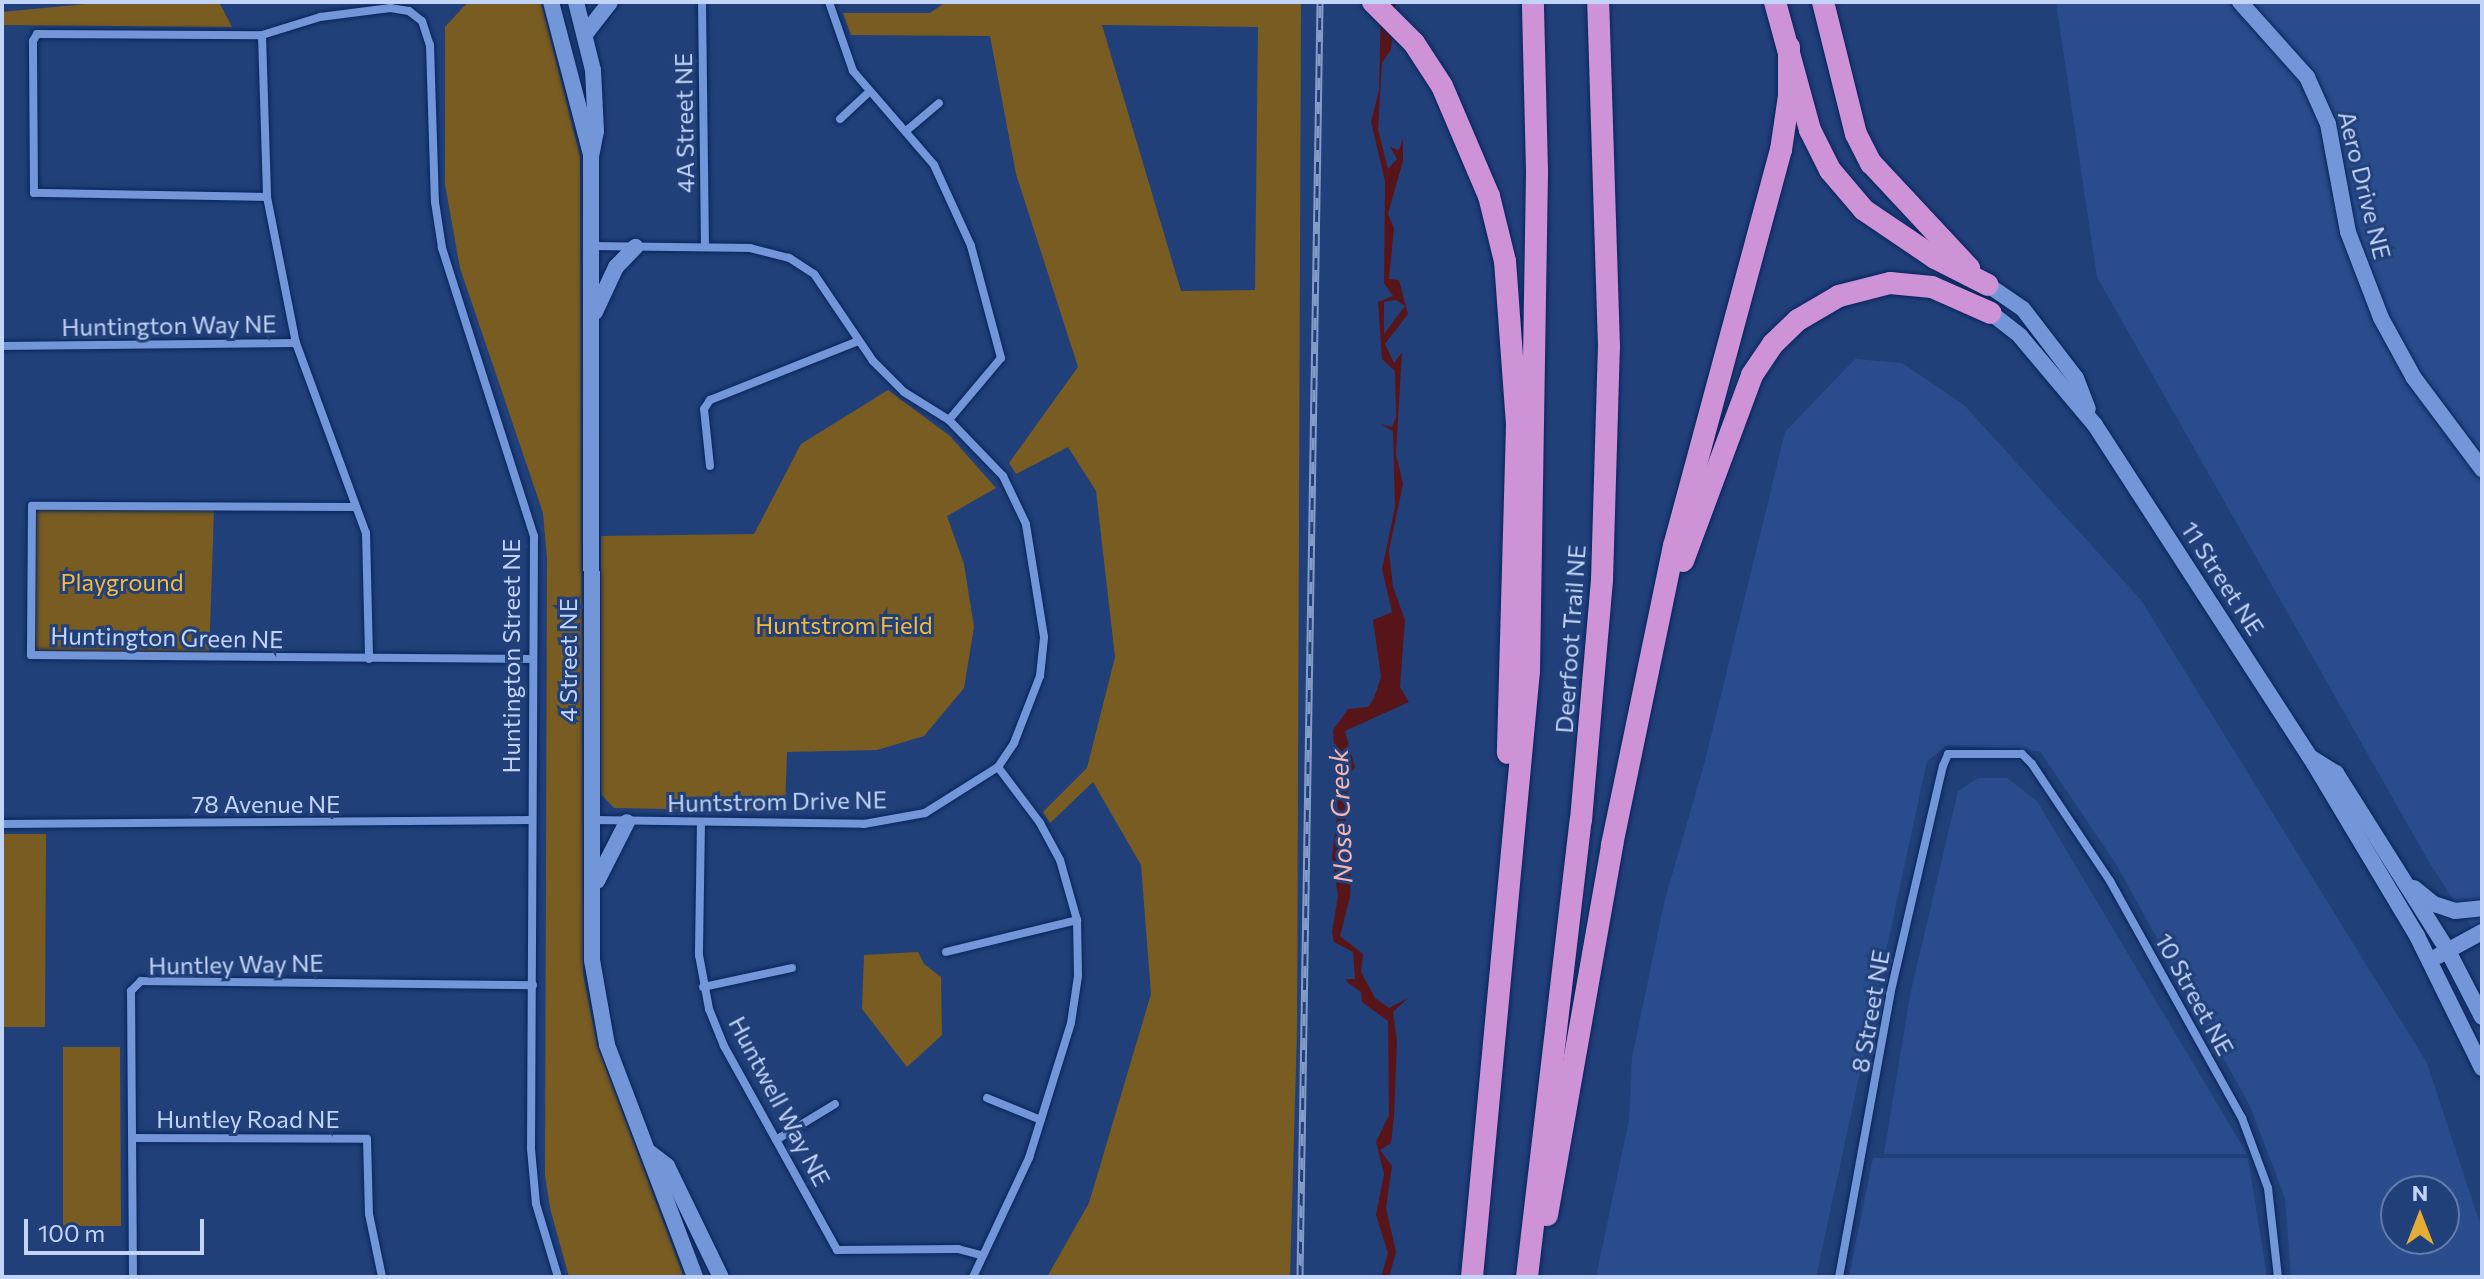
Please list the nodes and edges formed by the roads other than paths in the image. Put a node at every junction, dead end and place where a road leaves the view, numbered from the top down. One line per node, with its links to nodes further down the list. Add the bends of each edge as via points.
1 (576, 2): 12 (street, 4 Street NE)
2 (610, 2): 12 (street)
3 (702, 2): 21 (street, 4A Street NE)
4 (829, 2): 15 (street, via 840,41)
5 (1373, 2): 50 (highway, via 1414,43 1442,86 1489,196 1514,327 1517,425 1502,868)
6 (1533, 2): 50 (highway, Deerfoot Trail NE, via 1537,171 1529,671)
7 (1598, 2): 74 (highway, Deerfoot Trail NE, via 1609,347 1602,580 1581,820)
8 (1775, 2): 14 (highway)
9 (1823, 2): 24 (highway, via 1856,134 1871,163 1938,239)
10 (2240, 2): 33 (street, Aero Drive NE, via 2307,77 2328,124 2348,232 2381,318 2414,378)
11 (553, 3): 19 (street, 4 Street NE)
12 (586, 33): 19 (street, 4 Street NE, via 595,93)
13 (262, 35): 20 (street); 20 (street, via 37,34 32,186 41,197); 36 (street, Huntington Street NE, via 320,17 390,8 409,11 422,21 430,45 435,202 442,248 534,536)
14 (1789, 47): 24 (highway, via 1810,130 1830,170 1864,210 1935,258); 37 (highway, via 1781,150 1720,363)
15 (868, 93): 17 (street); 18 (street)
16 (939, 103): 18 (street)
17 (840, 119)
18 (906, 131): 30 (street, via 950,192 1001,358)
19 (591, 156): 22 (street, 4 Street NE)
20 (267, 197): 28 (street)
21 (705, 244): 23 (street, Huntstrom Drive NE); 27 (street, Huntstrom Drive NE, via 789,258 814,274)
22 (593, 246): 23 (street, Huntstrom Drive NE); 26 (street, 4 Street NE)
23 (635, 247): 26 (street, via 616,267)
24 (1988, 285): 31 (street, 11 Street NE, via 2023,309 2076,378)
25 (1991, 313): 31 (street, 11 Street NE, via 2020,336); 37 (highway, via 1932,287 1871,286 1823,303 1773,344 1741,403)
26 (591, 321): 42 (street, 4 Street NE)
27 (858, 341): 30 (street, Huntstrom Drive NE, via 904,392); 32 (street, via 710,400 704,409)
28 (296, 343): 29 (street, Huntington Way NE); 34 (street, Huntington Way NE)
29 (2, 346)
30 (949, 420): 40 (street, Huntstrom Drive NE, via 1014,494 1037,576 1044,637 1040,676 1014,743)
31 (2095, 425): 39 (street, 11 Street NE)
32 (710, 466)
33 (2482, 469)
34 (354, 507): 35 (street, Huntington Way NE, via 370,560); 35 (street, Huntington Green NE, via 32,506 31,655)
35 (369, 659): 36 (street, Huntington Green NE)
36 (533, 659): 41 (street, Huntington Street NE)
37 (1647, 673): 74 (highway, via 1545,1227)
38 (1948, 754): 75 (street, 8 Street NE, via 1890,995); 76 (street, 10 Street NE, via 2022,754 2110,881 2255,1144 2268,1188)
39 (2310, 757): 46 (street, 11 Street NE, via 2336,773); 54 (street, 11 Street NE)
40 (998, 767): 44 (street, Huntstrom Drive NE, via 958,796 894,821); 49 (street, via 1053,848)
41 (530, 820): 45 (street, 78 Avenue NE); 56 (street, Huntington Street NE)
42 (592, 820): 43 (street, Huntstrom Drive NE); 47 (street, 4 Street NE)
43 (627, 822): 44 (street, Huntstrom Drive NE); 47 (street, via 607,853)
44 (701, 822): 57 (street, Huntwell Way NE)
45 (2, 824)
46 (2404, 881): 48 (street, via 2434,904 2455,911); 52 (street, 11 Street NE)
47 (591, 902): 65 (street, 4 Street NE, via 596,1001 607,1045)
48 (2482, 908)
49 (1077, 920): 53 (street); 62 (street, via 1078,976 1071,1023)
50 (1508, 922): 73 (highway, Deerfoot Trail NE)
51 (2482, 932): 52 (street)
52 (2448, 951): 54 (street); 58 (street, 11 Street NE)
53 (946, 952)
54 (2429, 960): 59 (street, 11 Street NE)
55 (792, 968): 57 (street)
56 (533, 985): 63 (street, Huntley Way NE, via 141,981 131,991); 69 (street, Huntington Street NE, via 531,1149 536,1204)
57 (703, 987): 64 (street, Huntwell Way NE, via 724,1046)
58 (2482, 1017)
59 (2482, 1068)
60 (987, 1098): 62 (street)
61 (835, 1104): 64 (street)
62 (1041, 1120): 66 (street, via 1011,1197)
63 (133, 1138): 67 (street, Huntley Way NE); 68 (street, Huntley Road NE, via 367,1139 369,1214)
64 (776, 1140): 66 (street, Huntwell Way NE, via 837,1250 958,1249)
65 (650, 1153): 70 (street, 4 Street NE, via 651,1171); 71 (street, 4 Street NE, via 667,1166)
66 (980, 1255): 72 (street)
67 (133, 1277)
68 (382, 1277)
69 (558, 1277)
70 (695, 1277)
71 (721, 1277)
72 (973, 1277)
73 (1472, 1277)
74 (1528, 1277)
75 (1839, 1277)
76 (2278, 1277)

